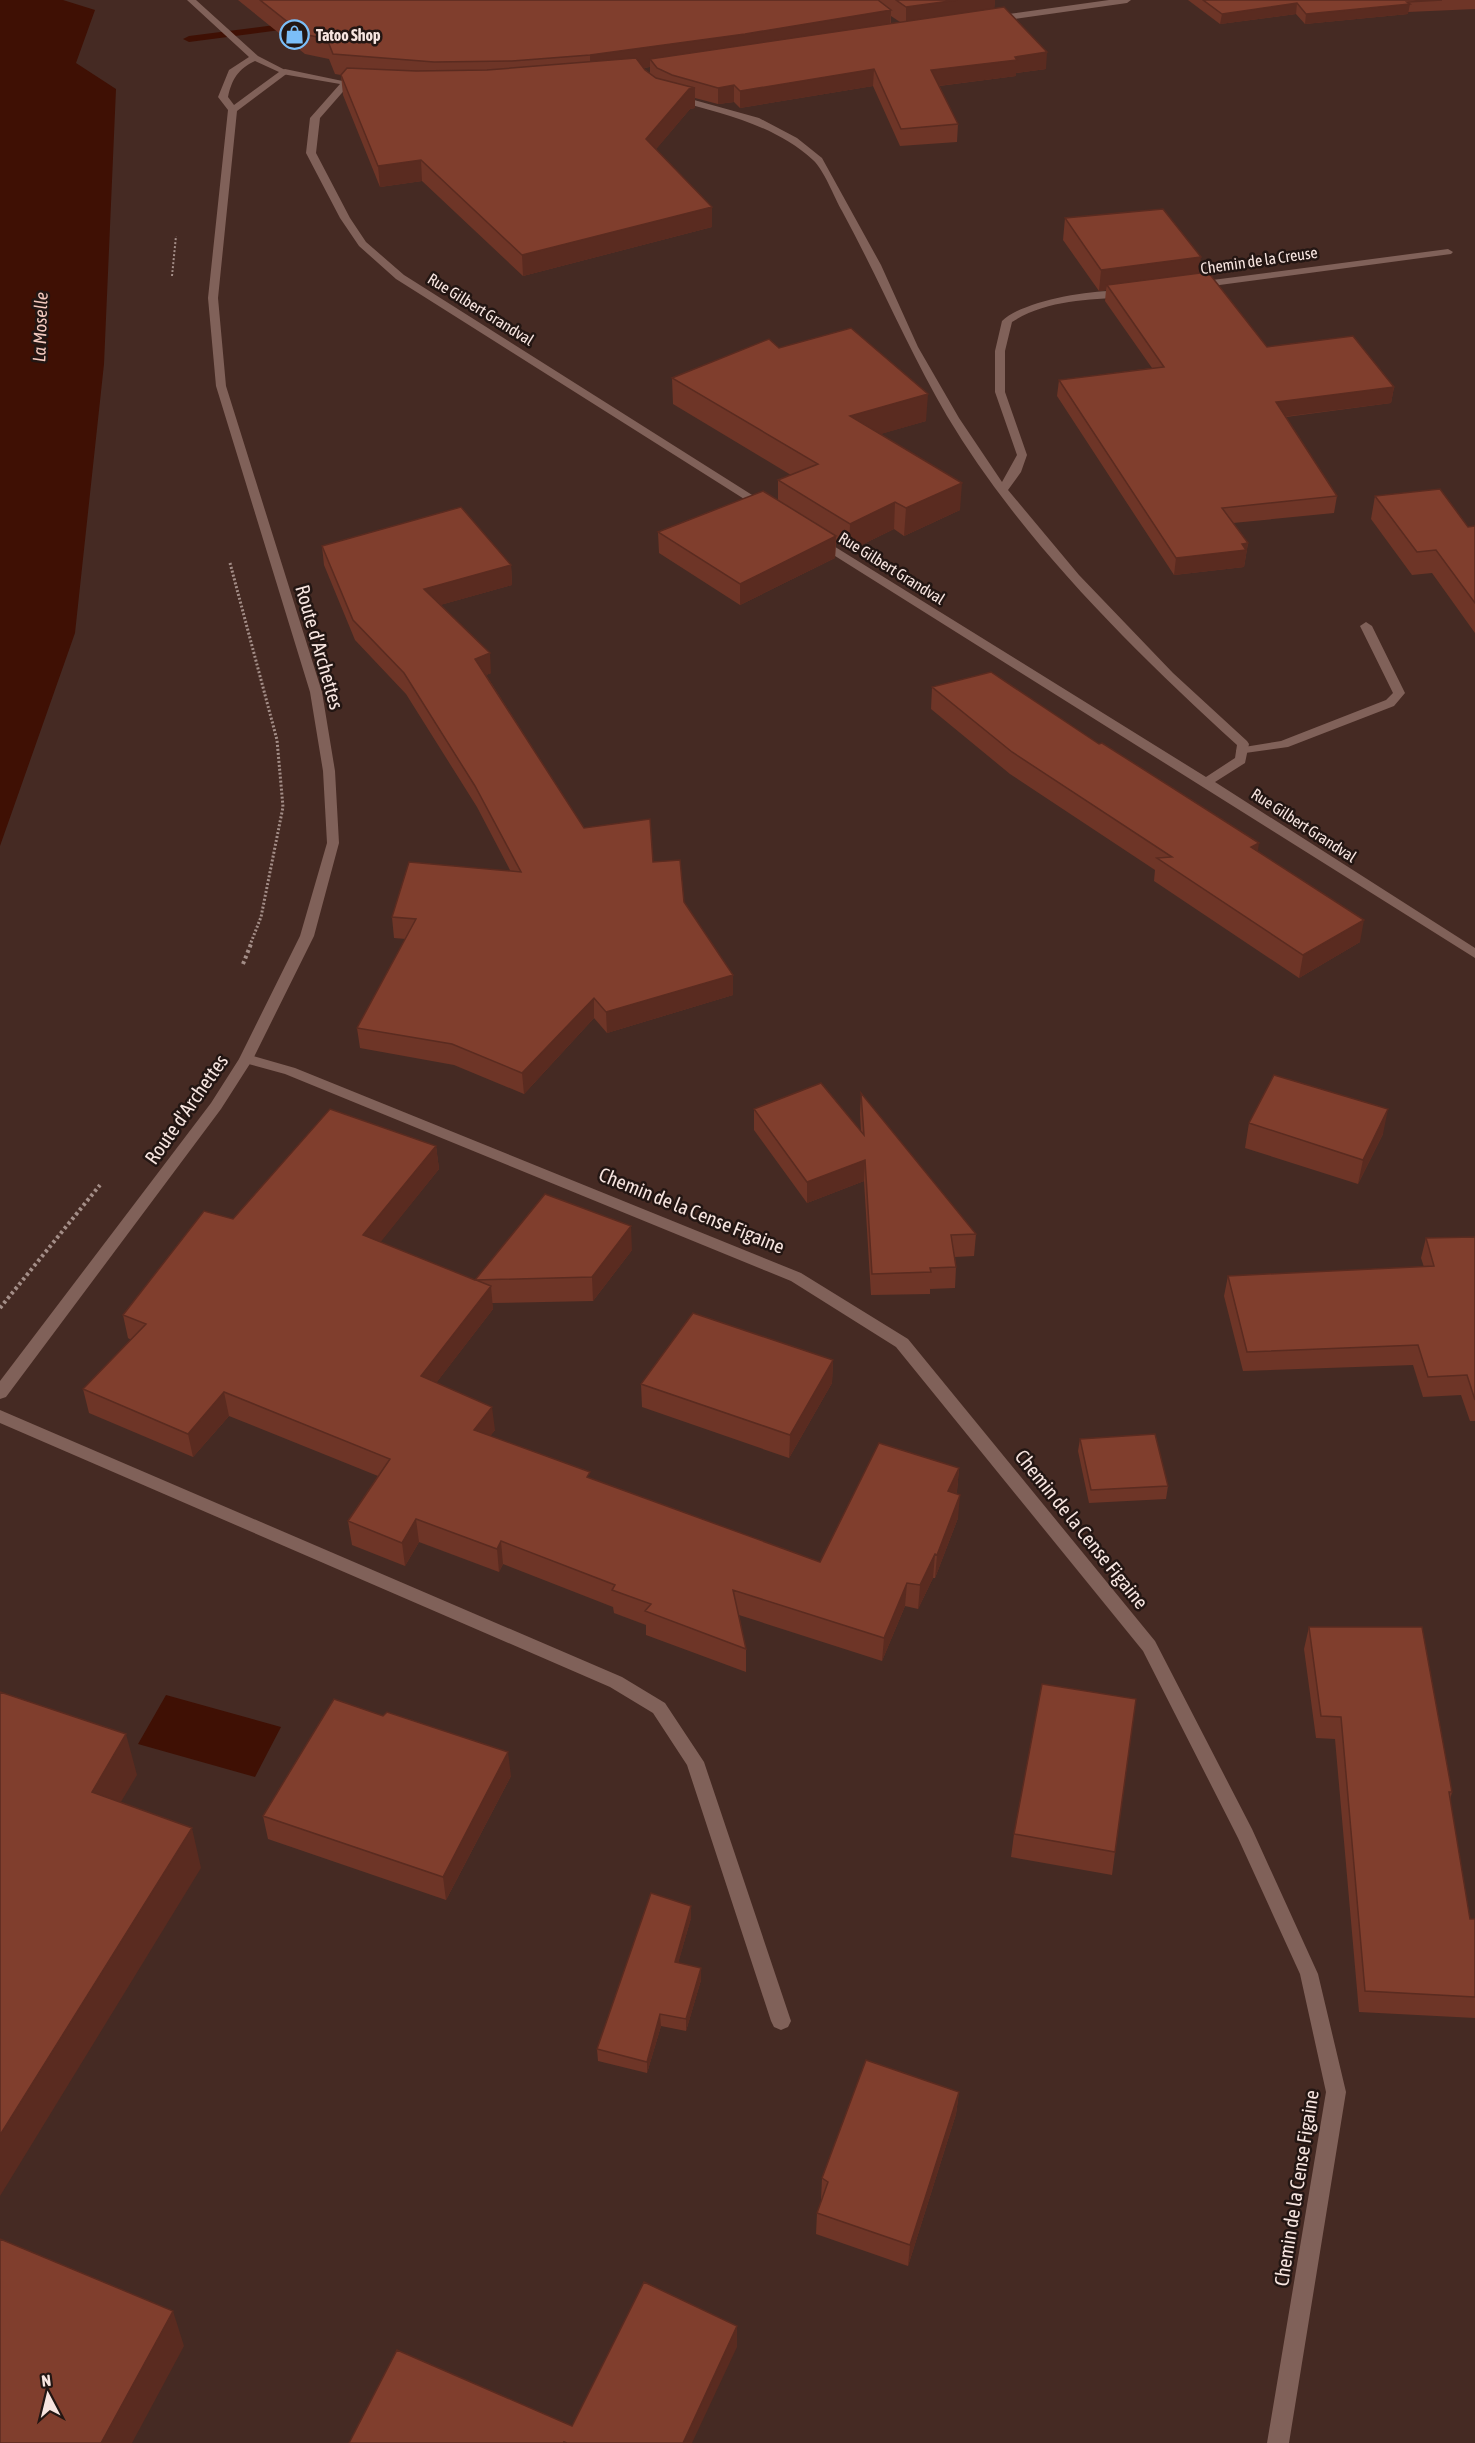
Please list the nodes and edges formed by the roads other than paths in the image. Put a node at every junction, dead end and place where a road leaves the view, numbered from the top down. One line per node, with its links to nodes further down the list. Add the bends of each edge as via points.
1 (191, 0): 4 (street)
2 (1127, 0): 3 (street)
3 (983, 20)
4 (255, 58): 5 (street); 9 (street, Route d'Archettes, via 235,67 227,80 223,97)
5 (285, 72): 6 (street); 9 (street)
6 (346, 83): 7 (street); 14 (street, Rue Gilbert Grandval, via 315,118 311,153 362,244 400,277)
7 (368, 84)
8 (669, 96): 13 (street, via 756,120 794,140 819,160 876,265 913,347)
9 (233, 110): 20 (street, Route d'Archettes, via 213,298 221,386 316,692 329,771 333,843 307,936)
10 (1448, 252): 11 (street, Chemin de la Creuse)
11 (1181, 287)
12 (1135, 293): 13 (street, via 1048,303 1019,311 1007,321 1000,351 1000,392 1022,455)
13 (1002, 490): 17 (street, via 1074,577 1169,676 1243,744)
14 (777, 515)
15 (807, 534): 18 (street, Rue Gilbert Grandval)
16 (1366, 627): 17 (street, via 1399,693 1390,703 1284,744)
17 (1242, 751): 18 (street, via 1241,760)
18 (1206, 782): 19 (street, Rue Gilbert Grandval)
19 (1475, 954)
20 (246, 1059): 21 (street, Route d'Archettes, via 216,1106); 24 (street, Chemin de la Cense Figaine, via 290,1071 796,1277 902,1343 1149,1646 1246,1835 1310,1974 1336,2092)
21 (0, 1393)
22 (0, 1416): 23 (street, via 616,1682 659,1708 695,1762)
23 (781, 2021)
24 (1278, 2443)

